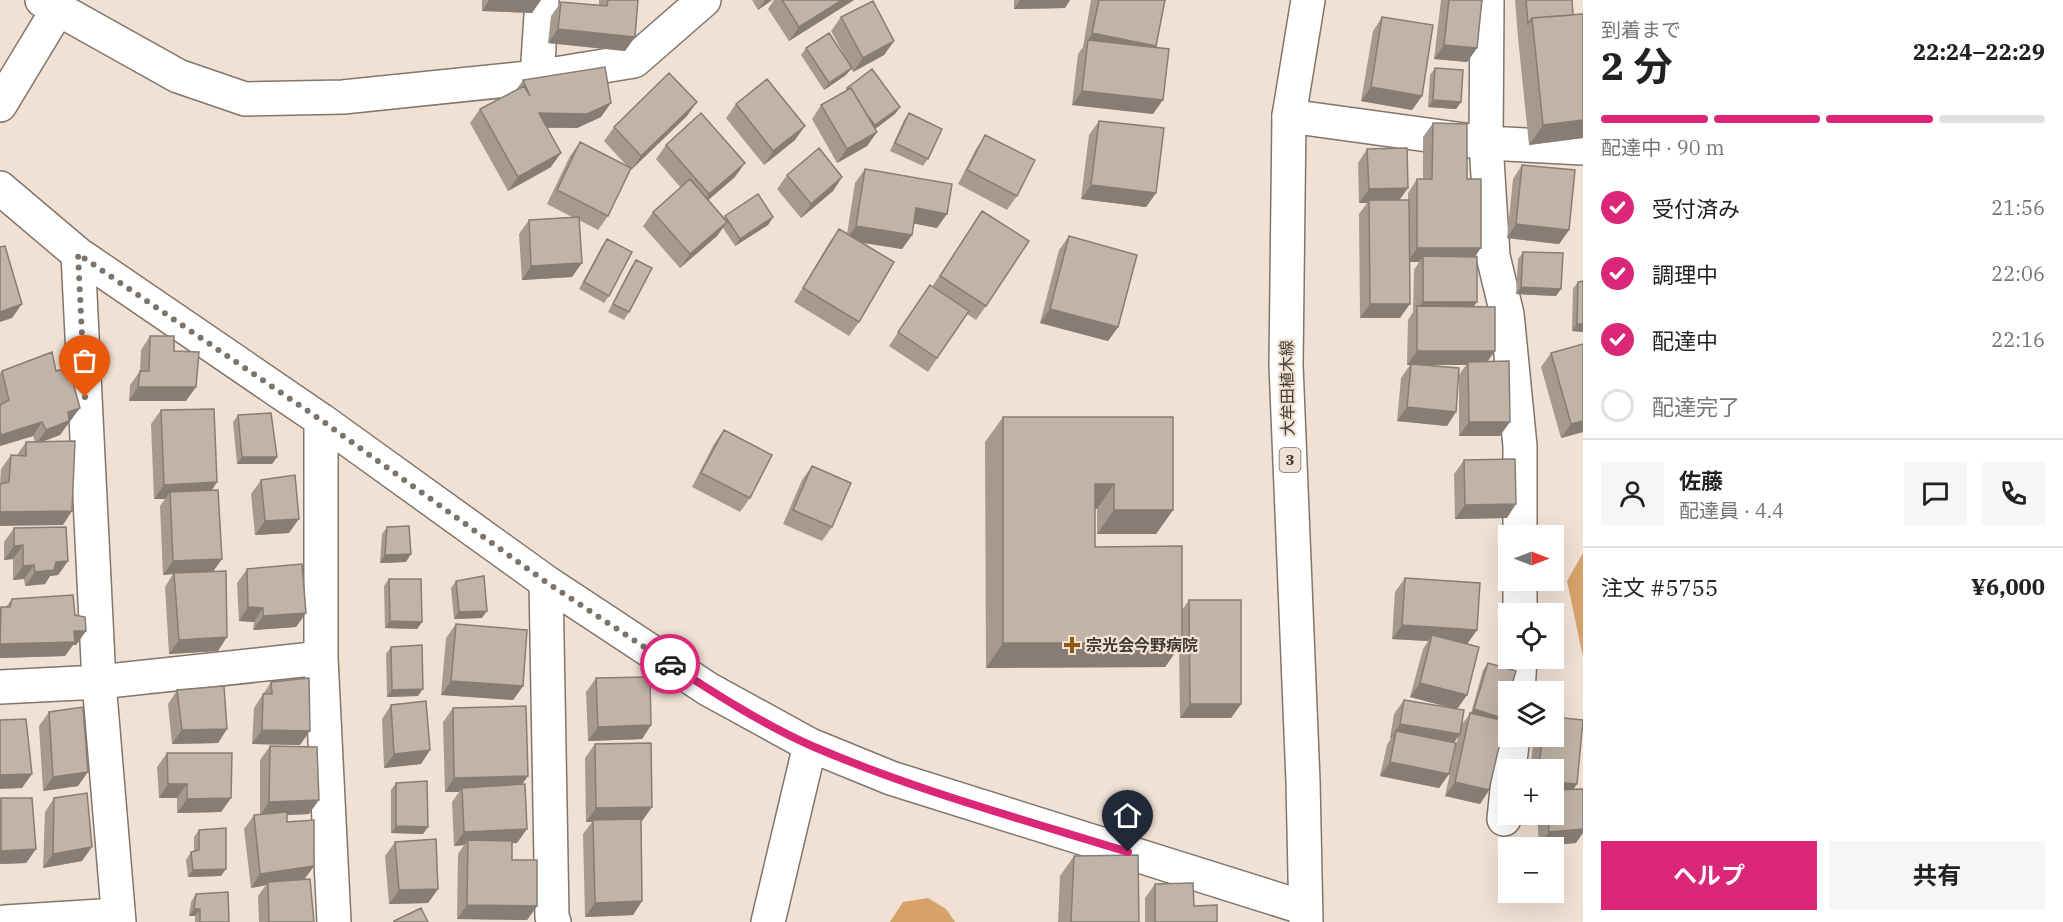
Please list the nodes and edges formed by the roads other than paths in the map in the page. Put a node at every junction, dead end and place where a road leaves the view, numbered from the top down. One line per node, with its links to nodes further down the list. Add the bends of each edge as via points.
1 (542, 0): 6 (street)
2 (704, 0): 6 (street, via 634,61)
3 (1308, 0): 8 (street, 大牟田植木線 / 3)
4 (1487, 0): 9 (street)
5 (53, 3): 6 (street, via 178,76 245,99 343,97); 7 (street)
6 (537, 77)
7 (0, 105)
8 (1289, 116): 9 (street); 20 (street, 大牟田植木線 / 3, via 1286,365)
9 (1486, 143): 10 (street); 14 (street, via 1493,256 1507,314 1520,446)
10 (1583, 148)
11 (0, 188): 12 (street)
12 (78, 254): 13 (street); 17 (street)
13 (321, 420): 15 (street); 16 (street)
14 (1520, 525)
15 (546, 582): 19 (street, via 708,689); 24 (street)
16 (321, 658): 17 (street); 23 (street)
17 (99, 682): 18 (street); 21 (street)
18 (0, 687)
19 (810, 745): 20 (street, via 891,778); 25 (street)
20 (1306, 915)
21 (118, 918): 22 (street)
22 (5, 922)
23 (334, 922)
24 (554, 922)
25 (768, 922)

